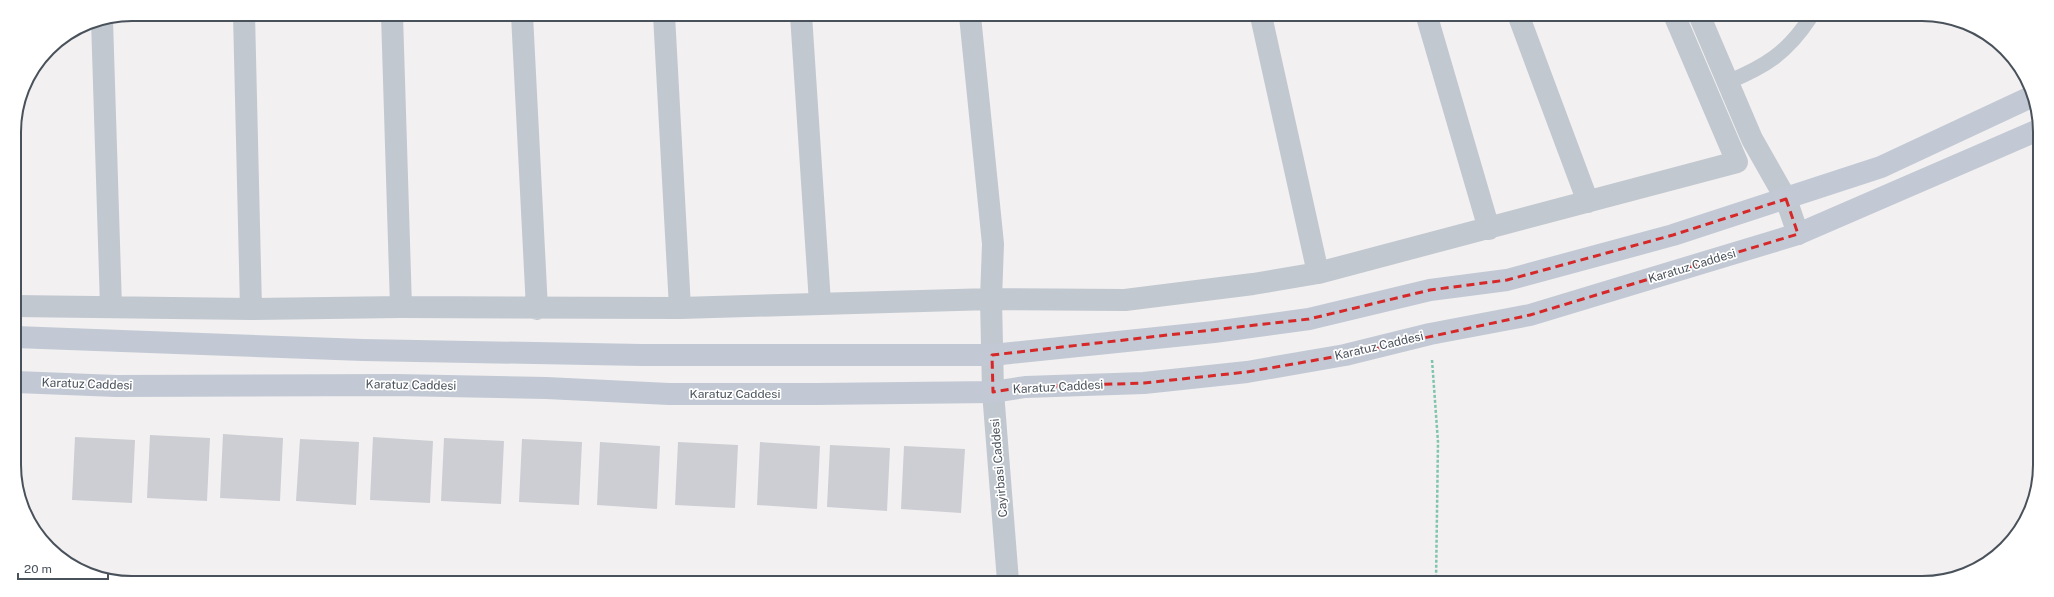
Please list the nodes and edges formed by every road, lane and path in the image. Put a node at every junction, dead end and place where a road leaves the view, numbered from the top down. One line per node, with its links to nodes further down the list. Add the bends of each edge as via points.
1 (244, 21): 28 (street)
2 (392, 21): 26 (street)
3 (522, 21): 29 (street)
4 (664, 21): 27 (street)
5 (801, 21): 23 (street)
6 (971, 21): 22 (street, Cayirbasi Caddesi, via 993,244)
7 (1262, 21): 21 (street)
8 (1428, 21): 19 (street)
9 (1520, 21): 18 (street)
10 (1677, 21): 18 (street, via 1737,162)
11 (1702, 21): 14 (street)
12 (1808, 21): 14 (lane, via 1792,43 1779,55 1757,70)
13 (102, 25): 25 (street)
14 (1728, 82): 17 (street, via 1752,139)
15 (2028, 98): 17 (street, via 1881,167)
16 (2033, 132): 20 (street, Karatuz Caddesi)
17 (1786, 199): 20 (street); 32 (street, via 1673,235 1508,280 1430,290 1310,319 1214,332)
18 (1588, 202): 19 (street)
19 (1489, 229): 21 (street)
20 (1798, 234): 30 (street, Karatuz Caddesi, via 1530,315)
21 (1318, 273): 22 (street, via 1125,300)
22 (991, 299): 23 (street); 32 (street, Cayirbasi Caddesi)
23 (820, 304): 27 (street)
24 (21, 306): 25 (street)
25 (111, 307): 28 (street)
26 (401, 307): 28 (street); 29 (street)
27 (680, 308): 29 (street)
28 (252, 309)
29 (537, 309)
30 (1430, 334): 34 (street, Karatuz Caddesi, via 1345,355 1247,372 1144,383 1025,387); 36 (path, via 1438,442)
31 (21, 337): 32 (street, via 363,350 602,355)
32 (992, 355): 34 (street, Cayirbasi Caddesi)
33 (21, 382): 34 (street, Karatuz Caddesi, via 116,386 396,385 669,394)
34 (993, 392): 35 (street, Cayirbasi Caddesi)
35 (1008, 576)
36 (1436, 576)

